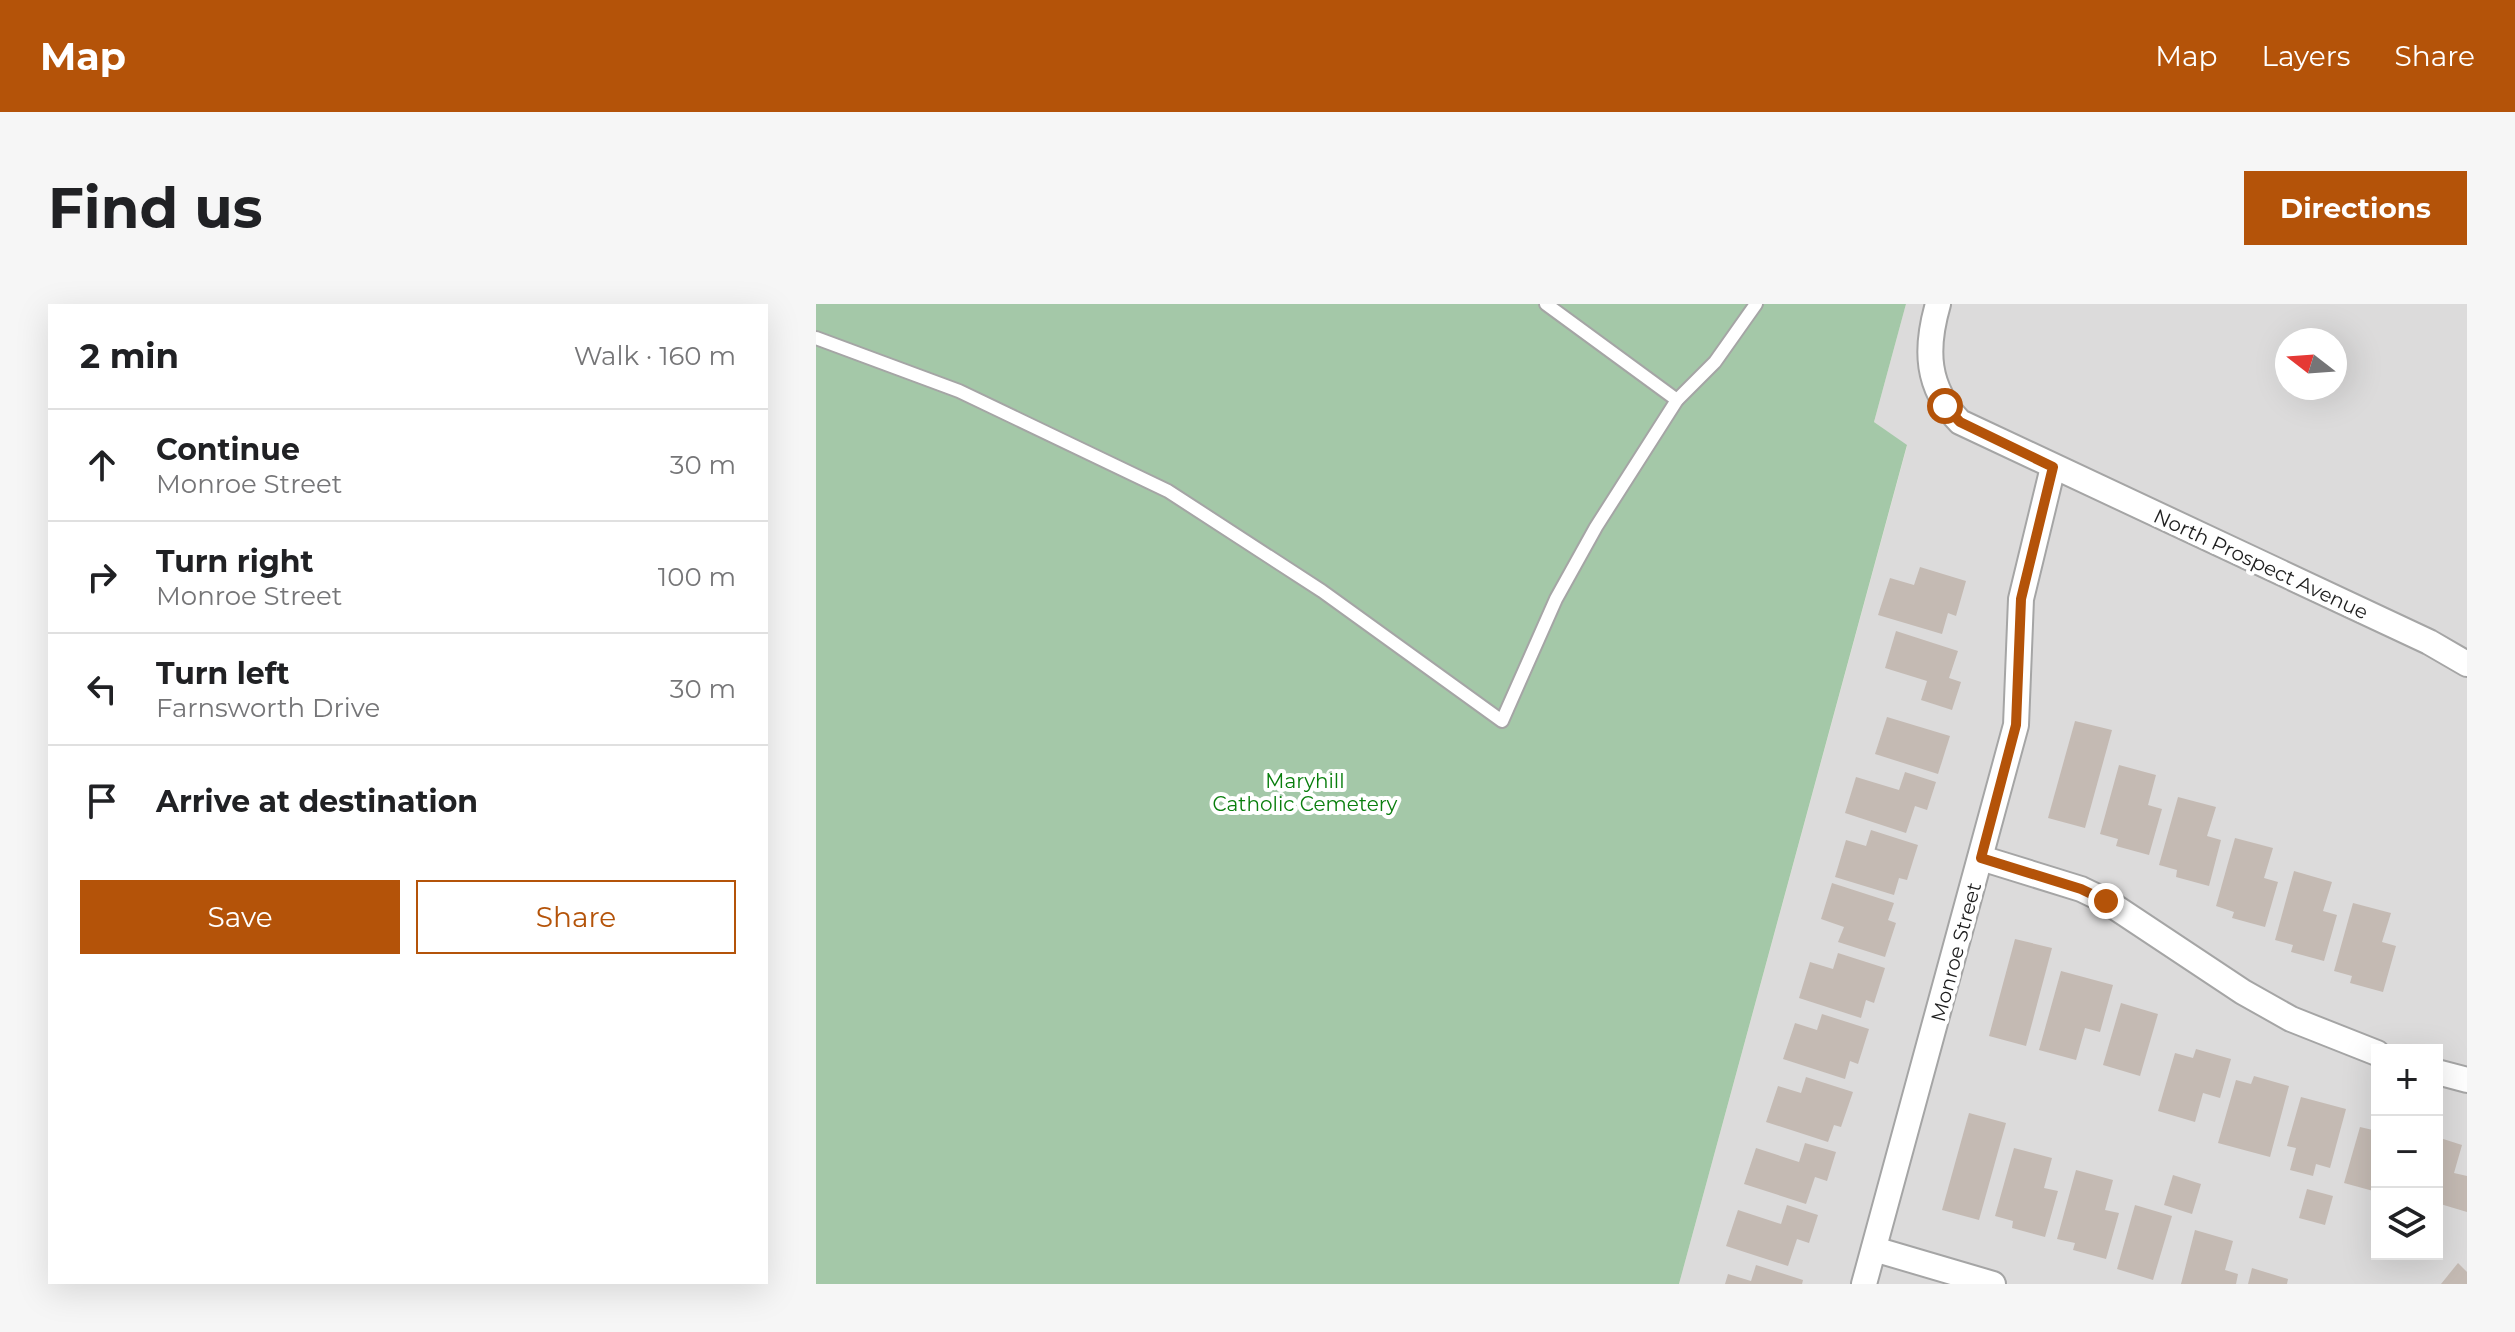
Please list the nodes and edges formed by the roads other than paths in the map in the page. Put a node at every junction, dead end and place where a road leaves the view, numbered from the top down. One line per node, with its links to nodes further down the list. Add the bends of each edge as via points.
1 (1546, 304): 5 (lane)
2 (1756, 304): 5 (lane, via 1715,362)
3 (1938, 304): 6 (street, via 1929,362 1945,406 1960,422)
4 (816, 338): 5 (lane, via 959,391 1168,491 1322,591 1502,721 1556,599)
5 (1677, 400)
6 (2053, 467): 7 (street, North Prospect Avenue); 8 (street, Monroe Street, via 2023,584 2016,725)
7 (2467, 664)
8 (1981, 858): 9 (street, via 2094,895 2291,1019); 12 (street, Monroe Street)
9 (2371, 1051)
10 (2443, 1074): 11 (street)
11 (2467, 1080)
12 (1874, 1249): 13 (street, Monroe Street); 14 (street)
13 (1864, 1284)
14 (1993, 1284)

